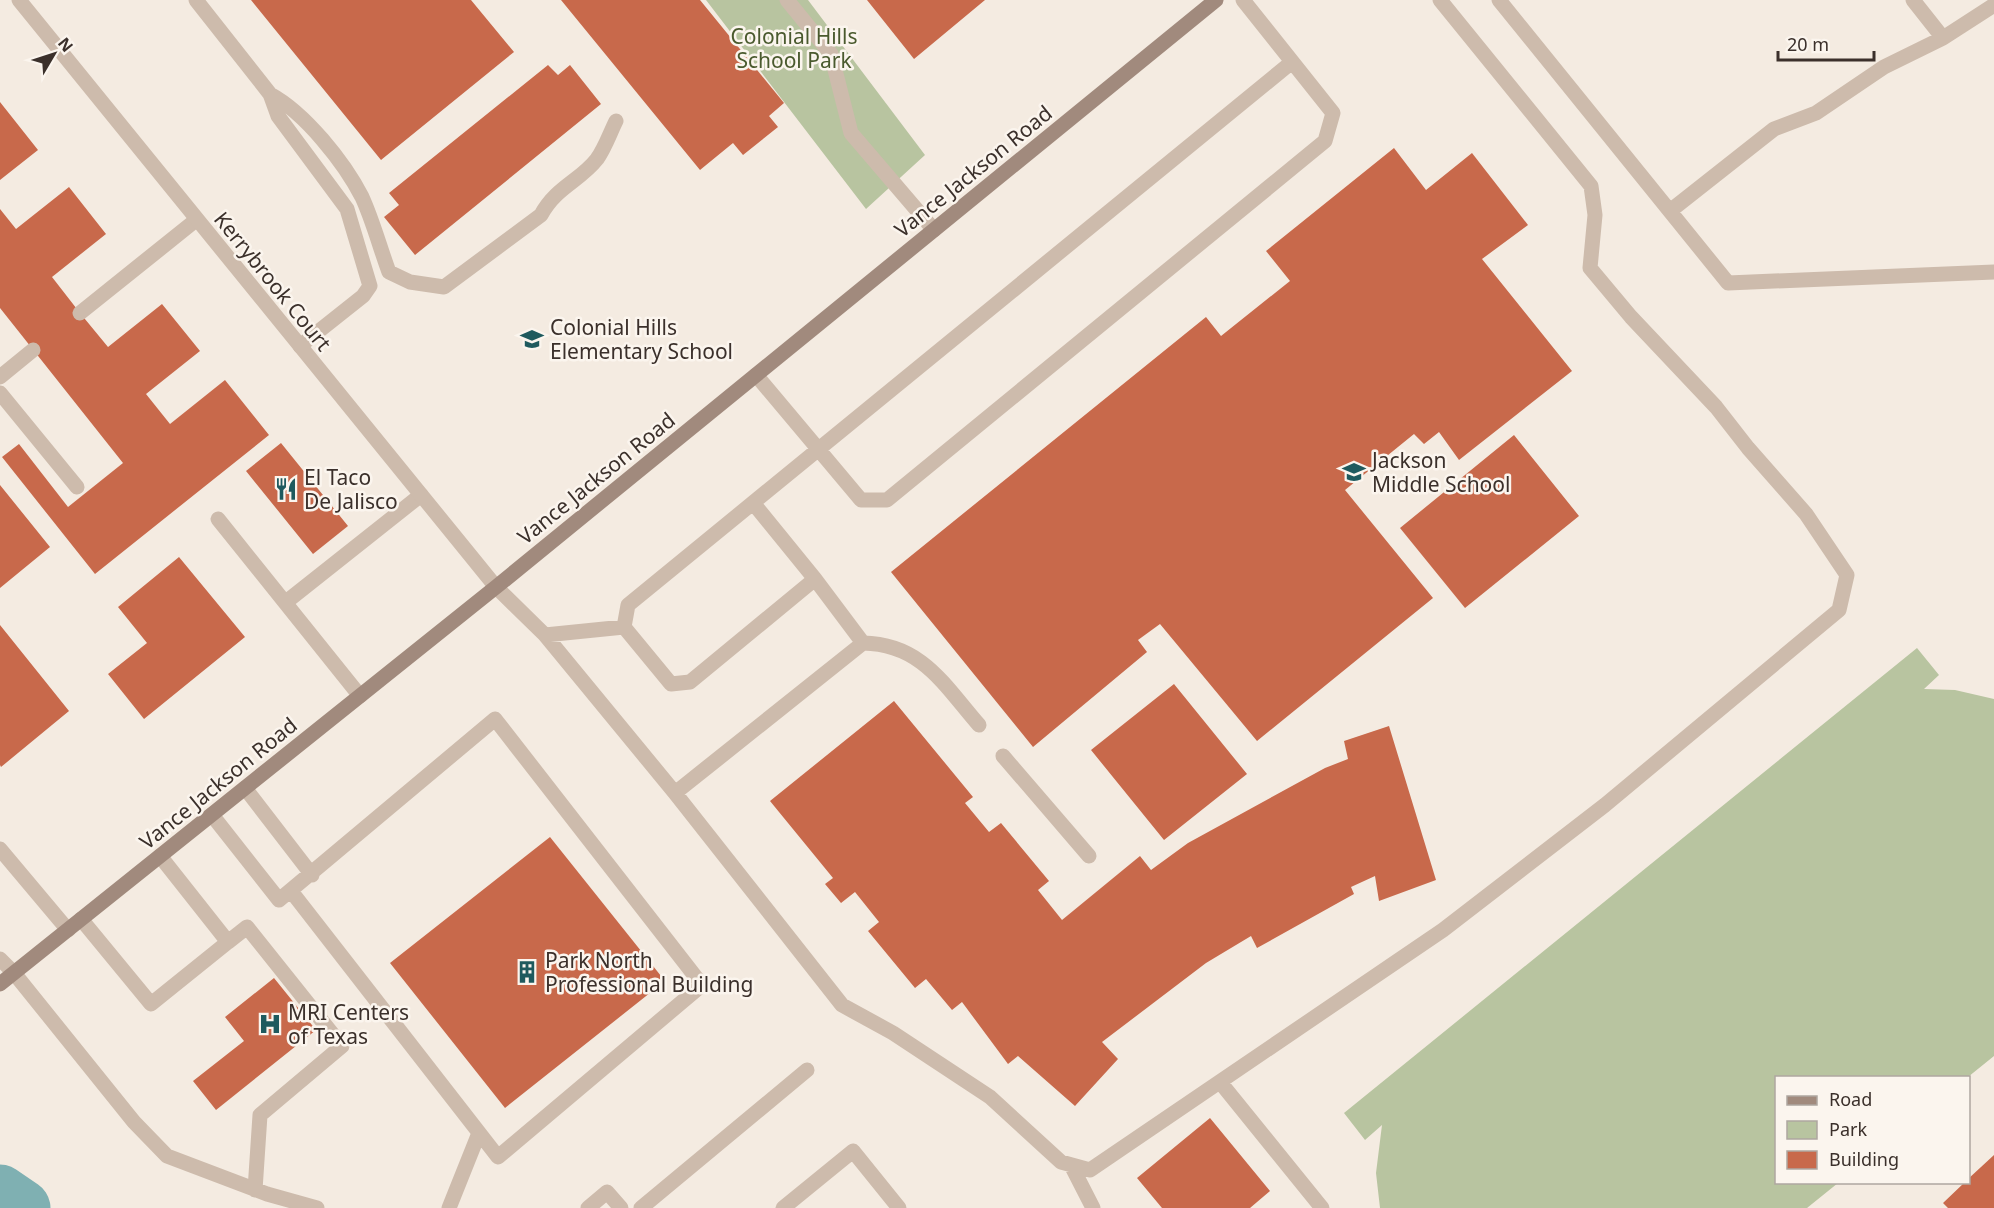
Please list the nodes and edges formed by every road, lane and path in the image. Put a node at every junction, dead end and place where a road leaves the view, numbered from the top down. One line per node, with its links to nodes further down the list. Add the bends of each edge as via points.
1 (19, 0): 15 (street, Kerrybrook Court)
2 (196, 0): 12 (street)
3 (787, 0): 16 (street, via 831,54 851,133)
4 (1216, 0): 16 (main road, Vance Jackson Road)
5 (1243, 0): 11 (street)
6 (1440, 0): 53 (street, via 1591,186 1595,215 1590,268 1806,514 1847,574 1839,610 1605,804 1443,930)
7 (1499, 0): 14 (street)
8 (1913, 0): 10 (street)
9 (1994, 5): 10 (street)
10 (1943, 38): 14 (street, via 1884,67 1816,113 1774,129)
11 (1292, 62): 24 (street); 24 (street, via 1333,112 1325,141 887,500 861,500)
12 (270, 94): 13 (street, via 290,104 343,167 362,198 389,272 410,282 444,287 541,215 563,187 596,160); 19 (street, via 278,116 347,209 370,285 363,296)
13 (616, 121)
14 (1670, 211): 17 (street, via 1728,283)
15 (196, 220): 18 (street); 19 (street, Kerrybrook Court)
16 (934, 230): 21 (main road, Vance Jackson Road)
17 (1994, 272)
18 (80, 312)
19 (300, 346): 26 (street, Kerrybrook Court)
20 (33, 350): 22 (street)
21 (756, 375): 24 (street); 30 (main road, Vance Jackson Road)
22 (0, 377)
23 (0, 393): 25 (street)
24 (819, 450): 27 (street)
25 (77, 487)
26 (421, 495): 30 (street, Kerrybrook Court); 31 (street)
27 (754, 504): 29 (street); 32 (street, via 628,605)
28 (218, 519): 31 (street)
29 (815, 579): 32 (street, via 690,682 671,684); 34 (street)
30 (496, 587): 33 (street, Kerrybrook Court); 35 (main road, Vance Jackson Road)
31 (286, 602): 35 (street)
32 (624, 627): 33 (street)
33 (545, 635): 39 (street, Kerrybrook Court)
34 (863, 643): 36 (street, via 882,643 922,660); 39 (street)
35 (360, 696): 38 (main road, Vance Jackson Road)
36 (979, 725)
37 (1003, 756): 43 (street)
38 (245, 788): 40 (main road, Vance Jackson Road); 44 (street)
39 (675, 793): 55 (street, Kerrybrook Court, via 842,1005 893,1033 990,1097 1061,1162)
40 (212, 815): 42 (main road, Vance Jackson Road); 45 (street)
41 (0, 849): 47 (street)
42 (160, 856): 46 (main road, Vance Jackson Road); 48 (street)
43 (1089, 856)
44 (312, 875): 45 (street); 54 (street, via 495,719 702,985 498,1157)
45 (285, 895): 54 (street)
46 (81, 919): 47 (main road, Vance Jackson Road); 48 (street, via 151,1004)
47 (68, 930): 50 (main road, Vance Jackson Road)
48 (228, 942): 56 (street, via 248,927 342,1046 260,1115)
49 (0, 959): 50 (street)
50 (14, 973): 51 (main road, Vance Jackson Road); 56 (street, via 134,1122 167,1156)
51 (0, 984)
52 (807, 1070): 61 (street)
53 (1220, 1082): 55 (street, via 1090,1170); 65 (street)
54 (479, 1133): 58 (street)
55 (1071, 1165): 64 (street)
56 (255, 1190): 57 (street)
57 (317, 1208)
58 (448, 1208)
59 (588, 1208): 60 (street, via 607,1192)
60 (621, 1208)
61 (641, 1208)
62 (783, 1208): 63 (street, via 852,1151)
63 (899, 1208)
64 (1093, 1208)
65 (1322, 1208)

